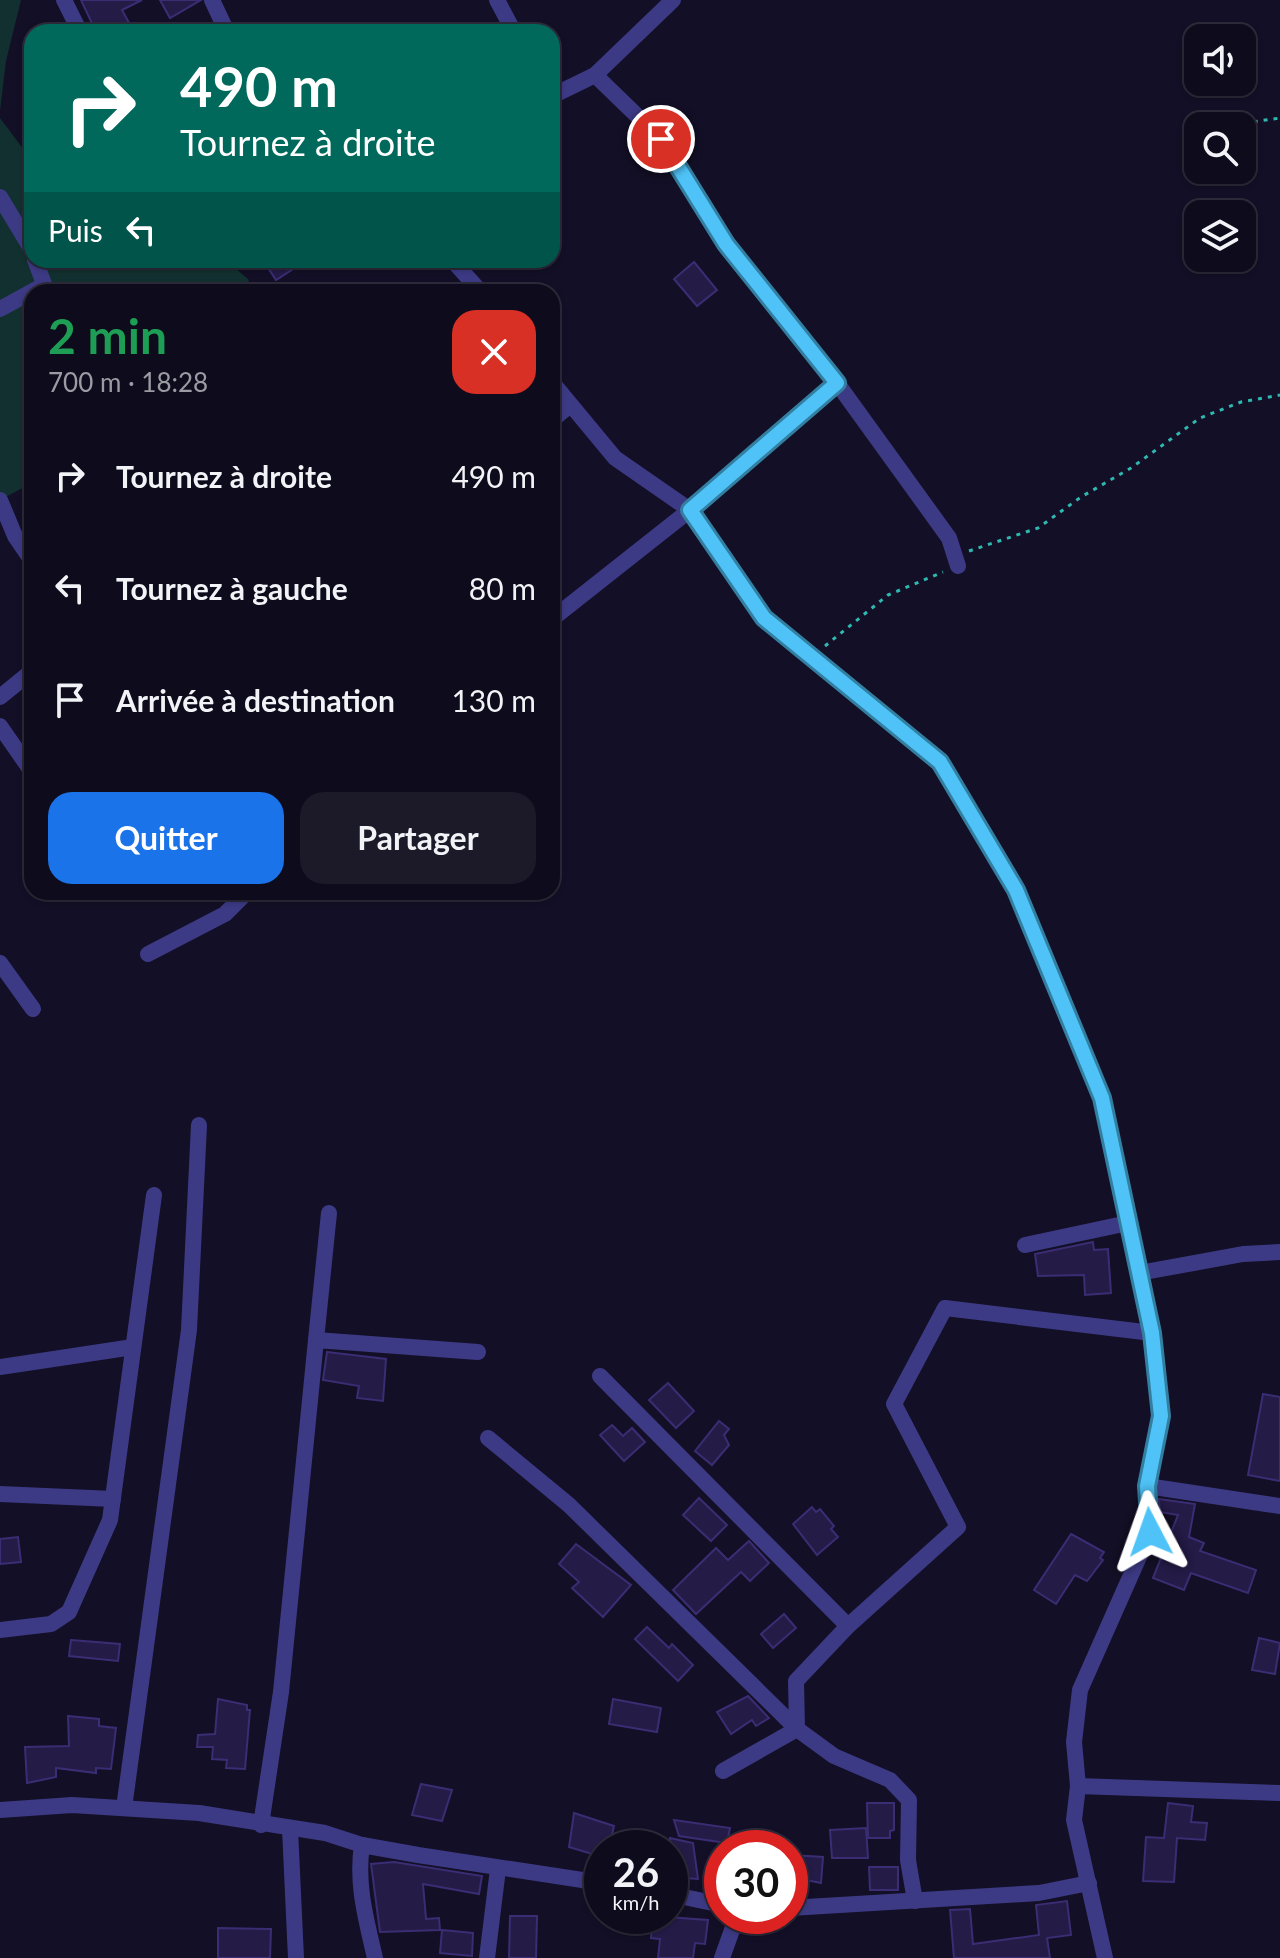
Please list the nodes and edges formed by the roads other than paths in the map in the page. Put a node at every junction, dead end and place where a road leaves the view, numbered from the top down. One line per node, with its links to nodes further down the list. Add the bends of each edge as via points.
1 (64, 0): 5 (street)
2 (212, 0): 6 (street)
3 (497, 0): 7 (street)
4 (668, 2): 8 (street)
5 (76, 24)
6 (223, 24)
7 (510, 24)
8 (595, 75): 9 (street); 16 (street, via 661,139 726,244)
9 (560, 92)
10 (0, 197): 11 (street)
11 (24, 237)
12 (459, 268): 13 (street)
13 (474, 284)
14 (24, 298): 15 (street)
15 (0, 309)
16 (837, 383): 21 (street); 23 (street, via 949,538)
17 (560, 392): 18 (street)
18 (570, 405): 19 (street); 21 (street, via 615,458)
19 (560, 413)
20 (0, 500): 22 (street)
21 (690, 510): 24 (street); 36 (street, via 764,618 940,762 1016,890 1102,1098)
22 (24, 549)
23 (958, 566)
24 (560, 613)
25 (24, 678): 26 (street)
26 (0, 697)
27 (0, 726): 28 (street)
28 (24, 760)
29 (239, 900): 30 (street, via 225,914)
30 (148, 954)
31 (0, 963): 32 (street)
32 (33, 1009)
33 (199, 1125): 57 (street, via 189,1330)
34 (154, 1195): 42 (street)
35 (329, 1213): 41 (street)
36 (1128, 1223): 37 (street); 39 (street)
37 (1025, 1245)
38 (1280, 1252): 39 (street)
39 (1139, 1273): 40 (street)
40 (1152, 1333): 47 (street, via 1161,1416); 51 (street, via 945,1308 894,1404 958,1527)
41 (316, 1340): 43 (street); 59 (street, via 281,1692)
42 (133, 1347): 44 (street); 49 (street)
43 (478, 1352)
44 (0, 1367)
45 (600, 1376): 51 (street)
46 (488, 1438): 53 (street, via 569,1505)
47 (1147, 1486): 50 (street); 55 (street, via 1150,1532 1080,1690 1074,1742)
48 (0, 1494): 49 (street)
49 (113, 1499): 52 (street, via 110,1520 69,1612 51,1624)
50 (1280, 1506)
51 (848, 1626): 53 (street, via 796,1681)
52 (0, 1630)
53 (797, 1729): 54 (street); 65 (street, via 834,1756 890,1780 909,1800 908,1860)
54 (723, 1771)
55 (1078, 1786): 56 (street); 64 (street, via 1074,1820)
56 (1280, 1793)
57 (124, 1808): 58 (street); 59 (street, via 199,1813)
58 (0, 1810)
59 (261, 1825): 60 (street)
60 (290, 1829): 61 (street); 68 (street)
61 (362, 1845): 62 (street); 69 (street, via 358,1870)
62 (498, 1869): 63 (street); 70 (street)
63 (584, 1881)
64 (1089, 1883): 65 (street, via 1039,1893); 72 (street)
65 (915, 1901): 66 (street)
66 (808, 1907)
67 (731, 1934): 71 (street)
68 (296, 1958)
69 (375, 1958)
70 (487, 1958)
71 (722, 1958)
72 (1105, 1958)

